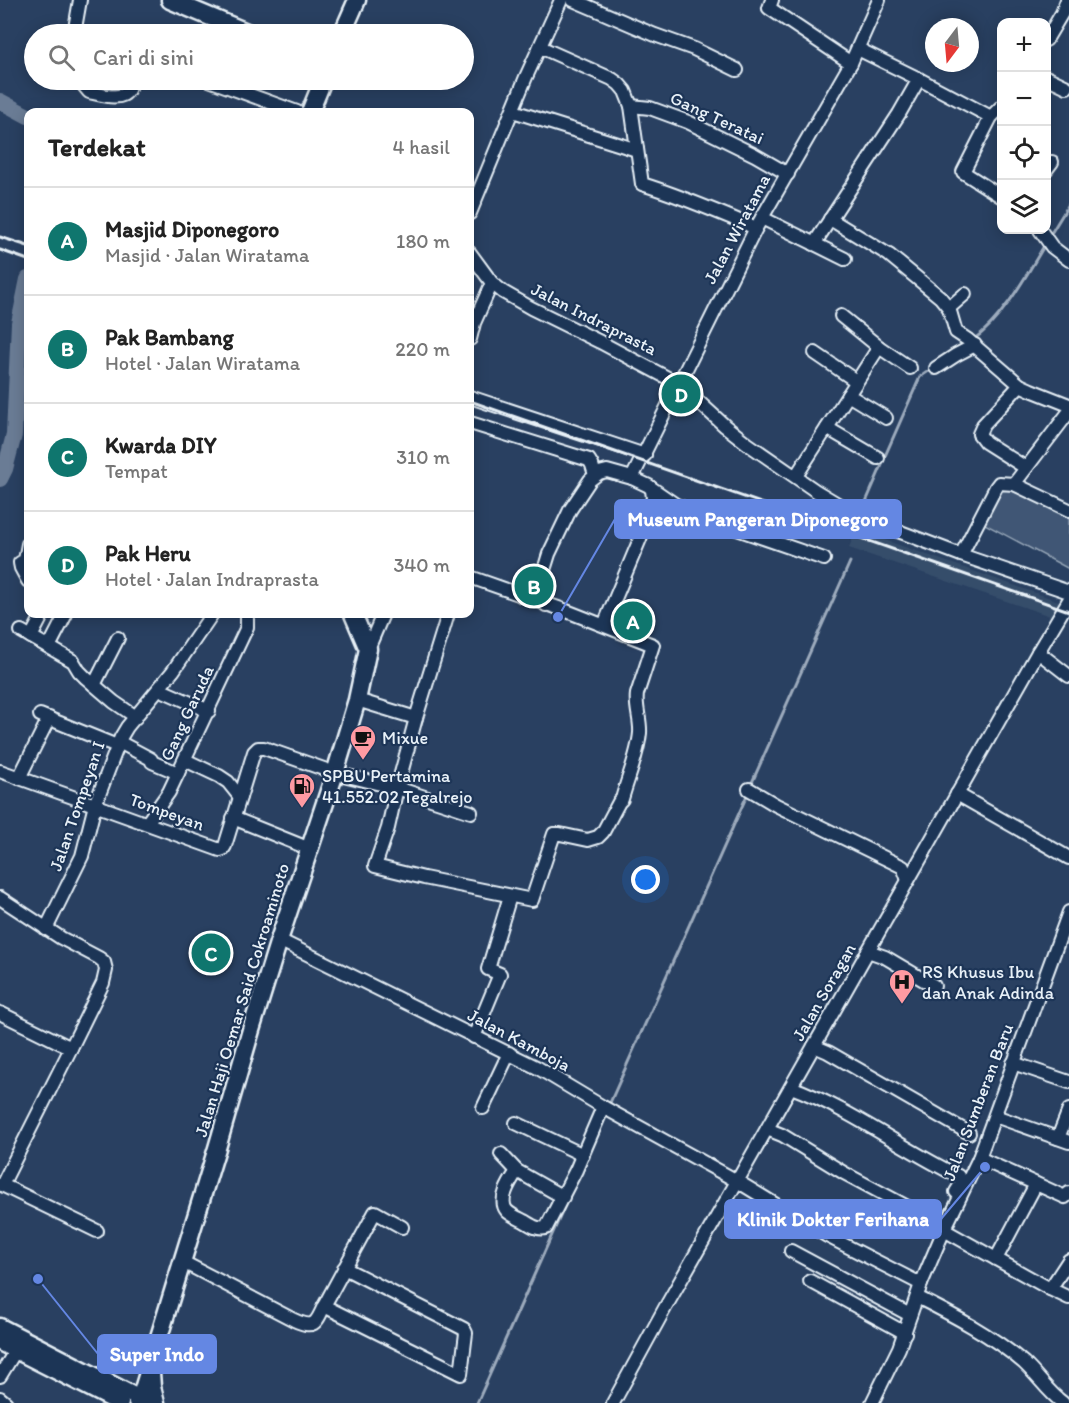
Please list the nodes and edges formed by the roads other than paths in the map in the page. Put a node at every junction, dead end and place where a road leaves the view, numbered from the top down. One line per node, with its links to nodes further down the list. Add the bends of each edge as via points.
1 (80, 0): 9 (street)
2 (170, 0): 10 (main road)
3 (357, 0): 11 (main road)
4 (561, 0): 13 (street)
5 (573, 0): 16 (street)
6 (772, 0): 15 (street, via 769,8)
7 (879, 0): 14 (street, Jalan Wiratama)
8 (1067, 0): 12 (street)
9 (76, 24)
10 (227, 24)
11 (346, 24)
12 (1051, 33)
13 (540, 47): 24 (street, via 612,79 625,91); 27 (street)
14 (858, 50): 15 (street, Jalan Wiratama); 17 (street)
15 (851, 63): 31 (street, Jalan Wiratama)
16 (736, 70)
17 (919, 78): 29 (street); 34 (street)
18 (1051, 79): 19 (street)
19 (1067, 87)
20 (88, 90): 21 (street, via 116,97)
21 (128, 90)
22 (236, 90): 25 (street)
23 (319, 90): 26 (main road)
24 (631, 105): 30 (street); 31 (street, Gang Teratai, via 688,122)
25 (286, 108)
26 (312, 108)
27 (513, 111): 30 (street); 33 (street)
28 (997, 111): 29 (street)
29 (991, 117): 32 (street, via 963,172)
30 (637, 150): 35 (street, via 642,184)
31 (788, 174): 35 (street, Jalan Wiratama)
32 (997, 194)
33 (474, 204)
34 (830, 219): 37 (street); 43 (street, via 889,255)
35 (759, 223): 37 (street); 52 (street, Jalan Wiratama)
36 (1043, 234): 40 (street)
37 (814, 244): 39 (street)
38 (474, 258): 41 (street, Jalan Indraprasta)
39 (845, 259)
40 (1069, 260)
41 (492, 283): 45 (street); 52 (street, Jalan Indraprasta, via 531,308)
42 (965, 294): 43 (street)
43 (949, 308): 46 (street, via 956,332)
44 (841, 316): 47 (street)
45 (474, 323)
46 (972, 343): 50 (street); 53 (street)
47 (879, 347): 49 (street); 51 (street)
48 (815, 353): 51 (street)
49 (910, 368)
50 (936, 369)
51 (856, 381): 54 (street)
52 (679, 384): 61 (street, Jalan Wiratama); 65 (street, Jalan Indraprasta, via 725,426)
53 (1020, 385): 56 (street); 63 (street, via 979,434)
54 (848, 395): 58 (street); 60 (street)
55 (474, 398): 61 (street)
56 (1069, 405)
57 (1069, 412): 63 (street)
58 (886, 418)
59 (474, 424): 64 (street, via 589,460)
60 (827, 428): 62 (street); 65 (street)
61 (645, 455): 66 (street, Jalan Wiratama)
62 (878, 458)
63 (1026, 468): 67 (street)
64 (595, 475): 66 (street, via 609,471); 73 (street, via 570,510)
65 (796, 476): 70 (street, Jalan Indraprasta, via 856,515)
66 (632, 478): 68 (street)
67 (1014, 484): 69 (street); 70 (street, via 1000,483 996,487)
68 (648, 486): 71 (street, via 676,505); 87 (street, via 653,493 652,504)
69 (1069, 510)
70 (961, 555): 76 (street, Jalan Indraprasta)
71 (824, 560)
72 (24, 561): 74 (street, via 20,563)
73 (544, 570): 77 (street); 79 (street)
74 (24, 574)
75 (474, 578): 77 (street)
76 (1069, 592)
77 (522, 596): 79 (street)
78 (1069, 600): 91 (street, Jalan Soragan)
79 (546, 605): 87 (street)
80 (40, 618): 89 (street, via 26,634)
81 (64, 618): 89 (street)
82 (209, 618): 94 (street, Jalan Tompeyan I)
83 (247, 618): 96 (street, Gang Garuda, via 247,627)
84 (355, 618): 90 (main road)
85 (381, 618): 90 (street)
86 (447, 618): 98 (street)
87 (604, 625): 116 (street, via 653,645 637,694 639,741 622,799 598,837 588,840 554,834 532,900)
88 (118, 638): 93 (street)
89 (49, 647): 93 (street, via 73,661)
90 (368, 649): 95 (main road, Jalan Haji Oemar Said Cokroaminoto)
91 (1038, 652): 92 (street); 107 (street, Jalan Soragan)
92 (1069, 676)
93 (94, 685): 97 (street)
94 (159, 688): 96 (street); 97 (street, Jalan Tompeyan I)
95 (357, 700): 98 (street); 103 (main road, Jalan Haji Oemar Said Cokroaminoto)
96 (208, 711): 100 (street, Gang Garuda)
97 (136, 717): 99 (street, Jalan Tompeyan I)
98 (416, 718): 105 (street)
99 (118, 744): 102 (street); 104 (street, via 45,717); 109 (street, Jalan Tompeyan I)
100 (185, 760): 102 (street, Gang Garuda); 108 (street, via 228,782)
101 (0, 771): 104 (street, Tompeyan)
102 (178, 773): 112 (street, Gang Garuda, via 168,795)
103 (335, 773): 105 (street); 108 (street, via 264,748 257,749); 113 (main road, Jalan Haji Oemar Said Cokroaminoto)
104 (19, 778): 109 (street, Tompeyan)
105 (396, 788): 110 (street); 116 (street, via 375,866)
106 (749, 789): 115 (street, via 903,867)
107 (957, 794): 114 (street); 115 (street, Jalan Soragan)
108 (240, 797): 111 (street)
109 (95, 805): 112 (street, Tompeyan); 119 (street, Jalan Tompeyan I, via 82,856)
110 (471, 812)
111 (233, 818): 112 (street, Tompeyan, via 223,849); 113 (street)
112 (147, 823)
113 (310, 849): 121 (main road, Jalan Haji Oemar Said Cokroaminoto)
114 (1069, 858)
115 (908, 880): 122 (street, Jalan Soragan)
116 (510, 896): 125 (street, via 488,969 500,974)
117 (0, 898): 119 (street)
118 (1069, 912): 120 (street, Jalan Sumberan Baru)
119 (46, 929): 127 (street, via 105,965 103,983)
120 (1066, 932): 129 (street, Jalan Sumberan Baru)
121 (279, 940): 125 (street, Jalan Kamboja); 154 (main road, Jalan Haji Oemar Said Cokroaminoto)
122 (868, 951): 123 (street); 126 (street, Jalan Soragan)
123 (934, 986)
124 (0, 1013): 127 (street)
125 (474, 1037): 128 (street, Jalan Kamboja)
126 (814, 1046): 131 (street, Jalan Soragan); 138 (street)
127 (71, 1048): 150 (street, via 2,1185)
128 (509, 1053): 132 (street); 133 (street, Jalan Kamboja)
129 (1013, 1063): 130 (street); 135 (street, Jalan Sumberan Baru)
130 (1069, 1082)
131 (791, 1087): 137 (street, Jalan Soragan); 148 (street, via 848,1113 958,1176 961,1184 942,1218)
132 (483, 1108)
133 (608, 1110): 141 (street); 144 (street, Jalan Kamboja)
134 (1069, 1110): 139 (street)
135 (995, 1116): 139 (street); 142 (street, Jalan Sumberan Baru)
136 (516, 1123): 141 (street)
137 (767, 1129): 144 (street, Jalan Soragan); 148 (street)
138 (969, 1133)
139 (1063, 1140)
140 (501, 1154): 143 (street)
141 (583, 1155): 147 (street)
142 (979, 1158): 145 (street); 148 (street, Jalan Sumberan Baru)
143 (517, 1171): 147 (street); 147 (street, via 504,1197 504,1206 537,1228 547,1227)
144 (737, 1181): 157 (street, Jalan Kamboja, via 827,1236); 175 (street, Jalan Soragan)
145 (1036, 1184): 146 (street, via 1065,1197); 152 (street)
146 (1069, 1193)
147 (563, 1197)
148 (942, 1226): 152 (street); 157 (street, Jalan Sumberan Baru)
149 (402, 1227): 155 (street, via 375,1212)
150 (97, 1231)
151 (791, 1251): 162 (street)
152 (996, 1259): 158 (street)
153 (1069, 1260): 158 (street)
154 (181, 1261): 161 (street, via 300,1323 314,1323); 167 (main road, Jalan Haji Oemar Said Cokroaminoto)
155 (344, 1269): 161 (street); 161 (street, via 464,1329 460,1374)
156 (810, 1281): 164 (street)
157 (921, 1284): 159 (street, Jalan Sumberan Baru)
158 (1050, 1289): 160 (street)
159 (916, 1297): 162 (street, Jalan Sumberan Baru); 177 (street, via 1009,1352)
160 (1069, 1298)
161 (324, 1306)
162 (910, 1315): 164 (street, Jalan Sumberan Baru)
163 (0, 1327): 166 (main road)
164 (905, 1333): 176 (street, Jalan Sumberan Baru)
165 (0, 1342): 166 (main road)
166 (19, 1345): 168 (street); 169 (main road); 173 (main road)
167 (152, 1360): 169 (main road, via 128,1384); 171 (main road, Jalan Haji Oemar Said Cokroaminoto); 174 (main road)
168 (0, 1376)
169 (105, 1382): 171 (main road)
170 (0, 1398): 172 (street)
171 (142, 1402)
172 (6, 1403)
173 (120, 1403)
174 (156, 1403)
175 (613, 1403)
176 (872, 1403)
177 (1063, 1403)

